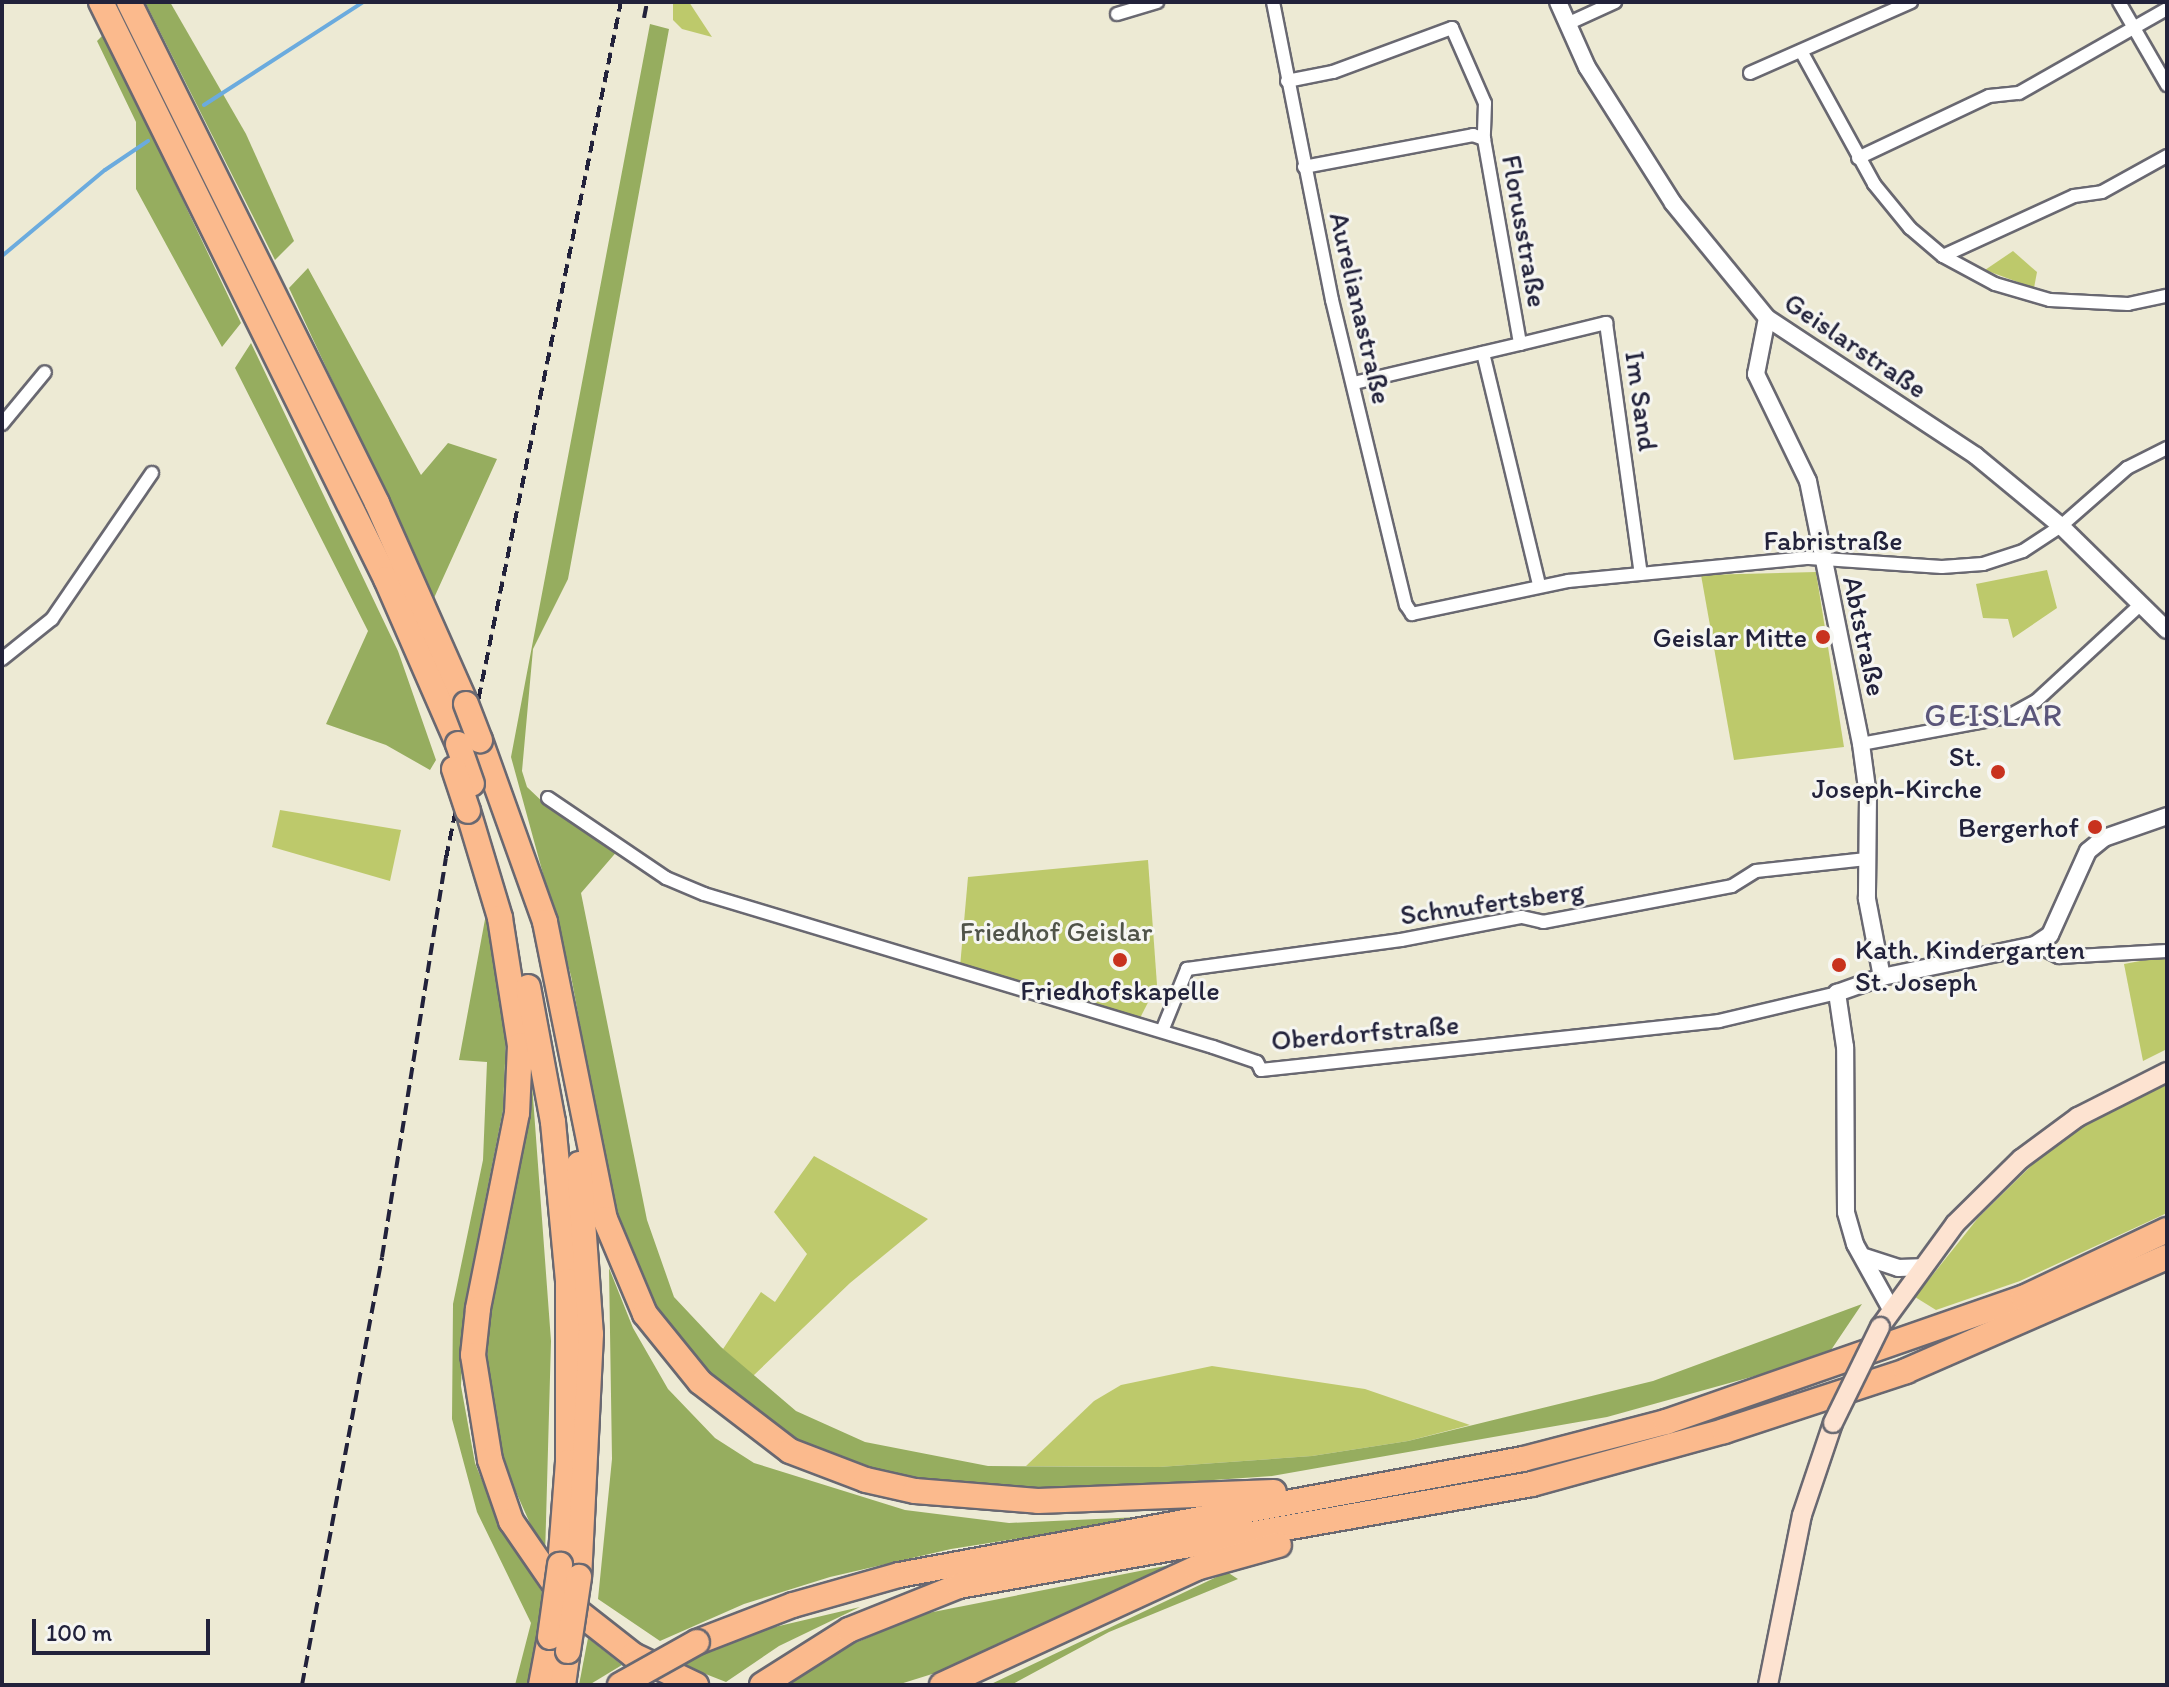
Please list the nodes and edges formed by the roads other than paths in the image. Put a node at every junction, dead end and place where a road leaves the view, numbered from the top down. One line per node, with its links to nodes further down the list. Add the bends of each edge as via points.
1 (101, 2): 34 (highway)
2 (129, 2): 40 (highway, bridge, via 279,301 466,704)
3 (1157, 2): 10 (street)
4 (1273, 2): 15 (street, Aurelianastraße)
5 (1558, 2): 11 (street, Geislarstraße)
6 (1615, 2): 11 (street)
7 (1911, 2): 13 (street)
8 (2119, 2): 12 (street)
9 (2167, 9): 12 (street)
10 (1117, 14)
11 (1567, 24): 23 (street, Geislarstraße, via 1587,67 1678,211)
12 (2135, 29): 16 (street); 19 (street, via 2019,93 1989,96)
13 (1801, 51): 14 (street); 19 (street)
14 (1750, 73)
15 (1287, 81): 17 (street, via 1333,72 1452,28 1485,103); 20 (street, Aurelianastraße)
16 (2167, 85)
17 (1484, 139): 20 (street, Florusstraße, via 1473,135); 24 (street, Florusstraße)
18 (2167, 156): 21 (street, via 2102,192 2074,196)
19 (1858, 158): 21 (street, via 1896,213)
20 (1304, 167): 27 (street, Aurelianastraße)
21 (1943, 256): 22 (street, via 1995,284 2050,300 2128,304)
22 (2167, 296)
23 (1767, 318): 31 (street, Geislarstraße, via 1976,456); 32 (street, Abtstraße, via 1756,374 1808,481)
24 (1520, 344): 25 (street, Florusstraße); 33 (street, Im Sand, via 1606,323)
25 (1483, 353): 27 (street, Florusstraße); 35 (street)
26 (45, 372): 28 (street)
27 (1354, 383): 37 (street, Aurelianastraße, via 1406,605)
28 (2, 424)
29 (2167, 448): 31 (street, Fabristraße, via 2127,468)
30 (152, 473): 39 (street, via 52,619)
31 (2061, 526): 32 (street, Fabristraße, via 2023,551 1983,564); 36 (street, Geislarstraße)
32 (1823, 560): 33 (street, Fabristraße); 41 (street, Abtstraße)
33 (1641, 574): 35 (street, Fabristraße)
34 (386, 579): 40 (highway); 42 (highway)
35 (1539, 585): 37 (street, Fabristraße)
36 (2141, 604): 38 (street, Geislarstraße); 41 (street, via 2036,701 2007,717)
37 (1418, 615)
38 (2167, 630)
39 (2, 659)
40 (469, 742): 42 (highway, bridge); 44 (highway, via 490,766)
41 (1861, 744): 47 (street, Abtstraße, via 1868,796)
42 (463, 777): 44 (highway, bridge)
43 (548, 798): 52 (street, Oberdorfstraße, via 666,878 704,894)
44 (490, 812): 46 (highway); 59 (highway, via 555,963 594,1170 623,1268 654,1326 733,1412 822,1466 866,1480 974,1498 1165,1499); 61 (highway, via 557,1016 584,1205 590,1397)
45 (2167, 816): 48 (street, via 2104,838 2088,851 2050,935)
46 (485, 844): 61 (highway, via 537,1027 563,1217); 66 (highway, via 517,1006 520,1065 517,1113 473,1355 490,1460 511,1521 568,1604 633,1655)
47 (1866, 859): 50 (street, Abtstraße, via 1870,923); 52 (street, Schnufertsberg, via 1756,871 1732,886 1543,922 1522,917 1401,940 1187,969)
48 (2035, 945): 49 (street, via 2059,957); 50 (street, Oberdorfstraße)
49 (2167, 951)
50 (1882, 977): 51 (street, Oberdorfstraße)
51 (1837, 993): 52 (street, Oberdorfstraße, via 1719,1021 1261,1070 1257,1062); 55 (street, via 1845,1047 1846,1212)
52 (1162, 1031)
53 (2167, 1072): 57 (main road, via 2078,1117 2021,1159 1955,1224)
54 (2167, 1230): 59 (highway, via 2023,1298 1755,1394 1523,1459)
55 (1865, 1257): 57 (street, via 1898,1268); 58 (street)
56 (2167, 1257): 60 (highway, via 1906,1371 1724,1431 1532,1484)
57 (1921, 1267): 58 (main road)
58 (1891, 1309): 69 (main road, bridge, via 1833,1423 1802,1515)
59 (1388, 1485): 65 (highway, bridge, via 899,1575 793,1605 697,1642)
60 (1328, 1523): 67 (highway, via 959,1586 849,1630); 68 (highway, via 1292,1542 1196,1568)
61 (569, 1571): 62 (highway, bridge)
62 (559, 1644): 63 (highway); 64 (highway)
63 (541, 1685)
64 (563, 1685)
65 (620, 1685)
66 (696, 1685)
67 (762, 1685)
68 (942, 1685)
69 (1768, 1685)

